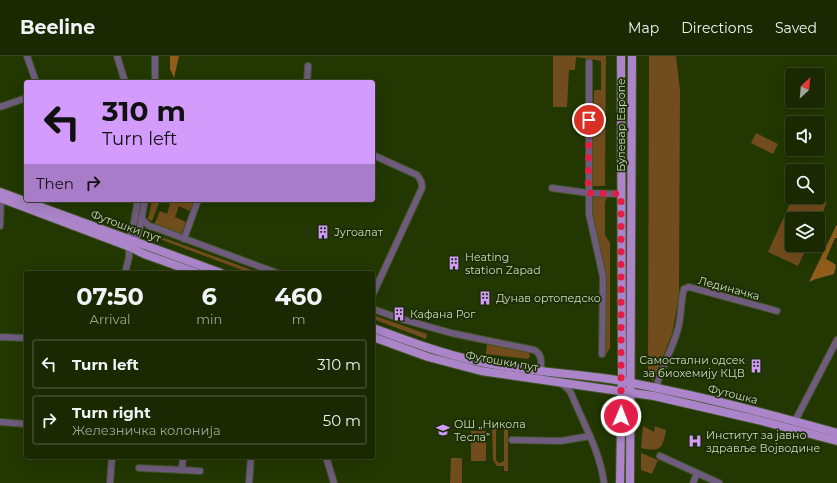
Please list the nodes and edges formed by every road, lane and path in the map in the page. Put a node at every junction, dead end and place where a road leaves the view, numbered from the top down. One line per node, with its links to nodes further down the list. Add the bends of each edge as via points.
1 (28, 56): 8 (street)
2 (117, 56): 9 (street)
3 (155, 56): 10 (street)
4 (621, 56): 17 (main road, Булевар Европе)
5 (632, 56): 44 (main road, Булевар Европе)
6 (589, 62): 16 (street)
7 (308, 66): 11 (street)
8 (35, 80)
9 (124, 80)
10 (155, 80)
11 (307, 80)
12 (24, 99): 13 (street)
13 (0, 107)
14 (375, 156): 30 (street, via 417,175 422,188)
15 (552, 188): 16 (street)
16 (588, 193): 17 (street); 39 (street, via 589,214 603,277)
17 (621, 194): 42 (main road, Булевар Европе)
18 (0, 196): 23 (street); 25 (main road, Футошки пут)
19 (138, 202): 25 (street)
20 (145, 202): 22 (street)
21 (197, 202): 24 (street)
22 (141, 218): 24 (street, via 149,226); 25 (street)
23 (0, 226)
24 (184, 239): 29 (street)
25 (132, 242): 26 (street); 27 (main road, Футошки пут, via 144,254); 28 (main road, Футошки пут)
26 (126, 271)
27 (191, 271)
28 (215, 271)
29 (272, 271)
30 (375, 290)
31 (375, 310): 40 (street, via 451,333 534,350 539,352 541,357)
32 (777, 311): 46 (street, Лединачка, via 690,288 684,289 678,331)
33 (375, 329): 40 (main road, Футошки пут, via 443,353 482,362)
34 (0, 337): 35 (street)
35 (24, 338)
36 (375, 338): 41 (main road, Футошки пут, via 428,357 481,371)
37 (837, 340): 38 (street)
38 (835, 350): 50 (street)
39 (602, 354)
40 (540, 370): 41 (street); 42 (main road, Футошки пут)
41 (540, 379): 43 (main road, Футошки пут)
42 (622, 381): 44 (main road, Футошка); 47 (main road, Булевар Европе)
43 (559, 382): 45 (main road, Футошки пут); 49 (street)
44 (631, 383): 46 (main road, Футошка); 48 (main road, Булевар Европе)
45 (578, 385): 47 (main road, Футошки пут); 49 (street, via 572,388)
46 (656, 388): 50 (main road, Футошка)
47 (622, 391): 48 (main road, Футошки пут); 70 (main road, Булевар Европе)
48 (631, 392): 56 (main road, Футошка, via 758,420); 71 (main road, Булевар Европе)
49 (571, 393): 54 (street)
50 (795, 421): 53 (main road, Футошка)
51 (0, 422): 52 (street)
52 (24, 424)
53 (837, 433)
54 (590, 436): 55 (street, via 561,441); 69 (street)
55 (512, 440)
56 (837, 441)
57 (660, 456): 65 (street)
58 (112, 459): 66 (street)
59 (183, 459): 63 (street)
60 (251, 459): 67 (street)
61 (327, 459): 68 (street)
62 (140, 468): 63 (street)
63 (182, 470): 64 (street)
64 (200, 471)
65 (697, 473): 72 (street); 73 (street)
66 (110, 483)
67 (249, 483)
68 (334, 483)
69 (604, 483)
70 (620, 483)
71 (630, 483)
72 (693, 483)
73 (719, 483)

